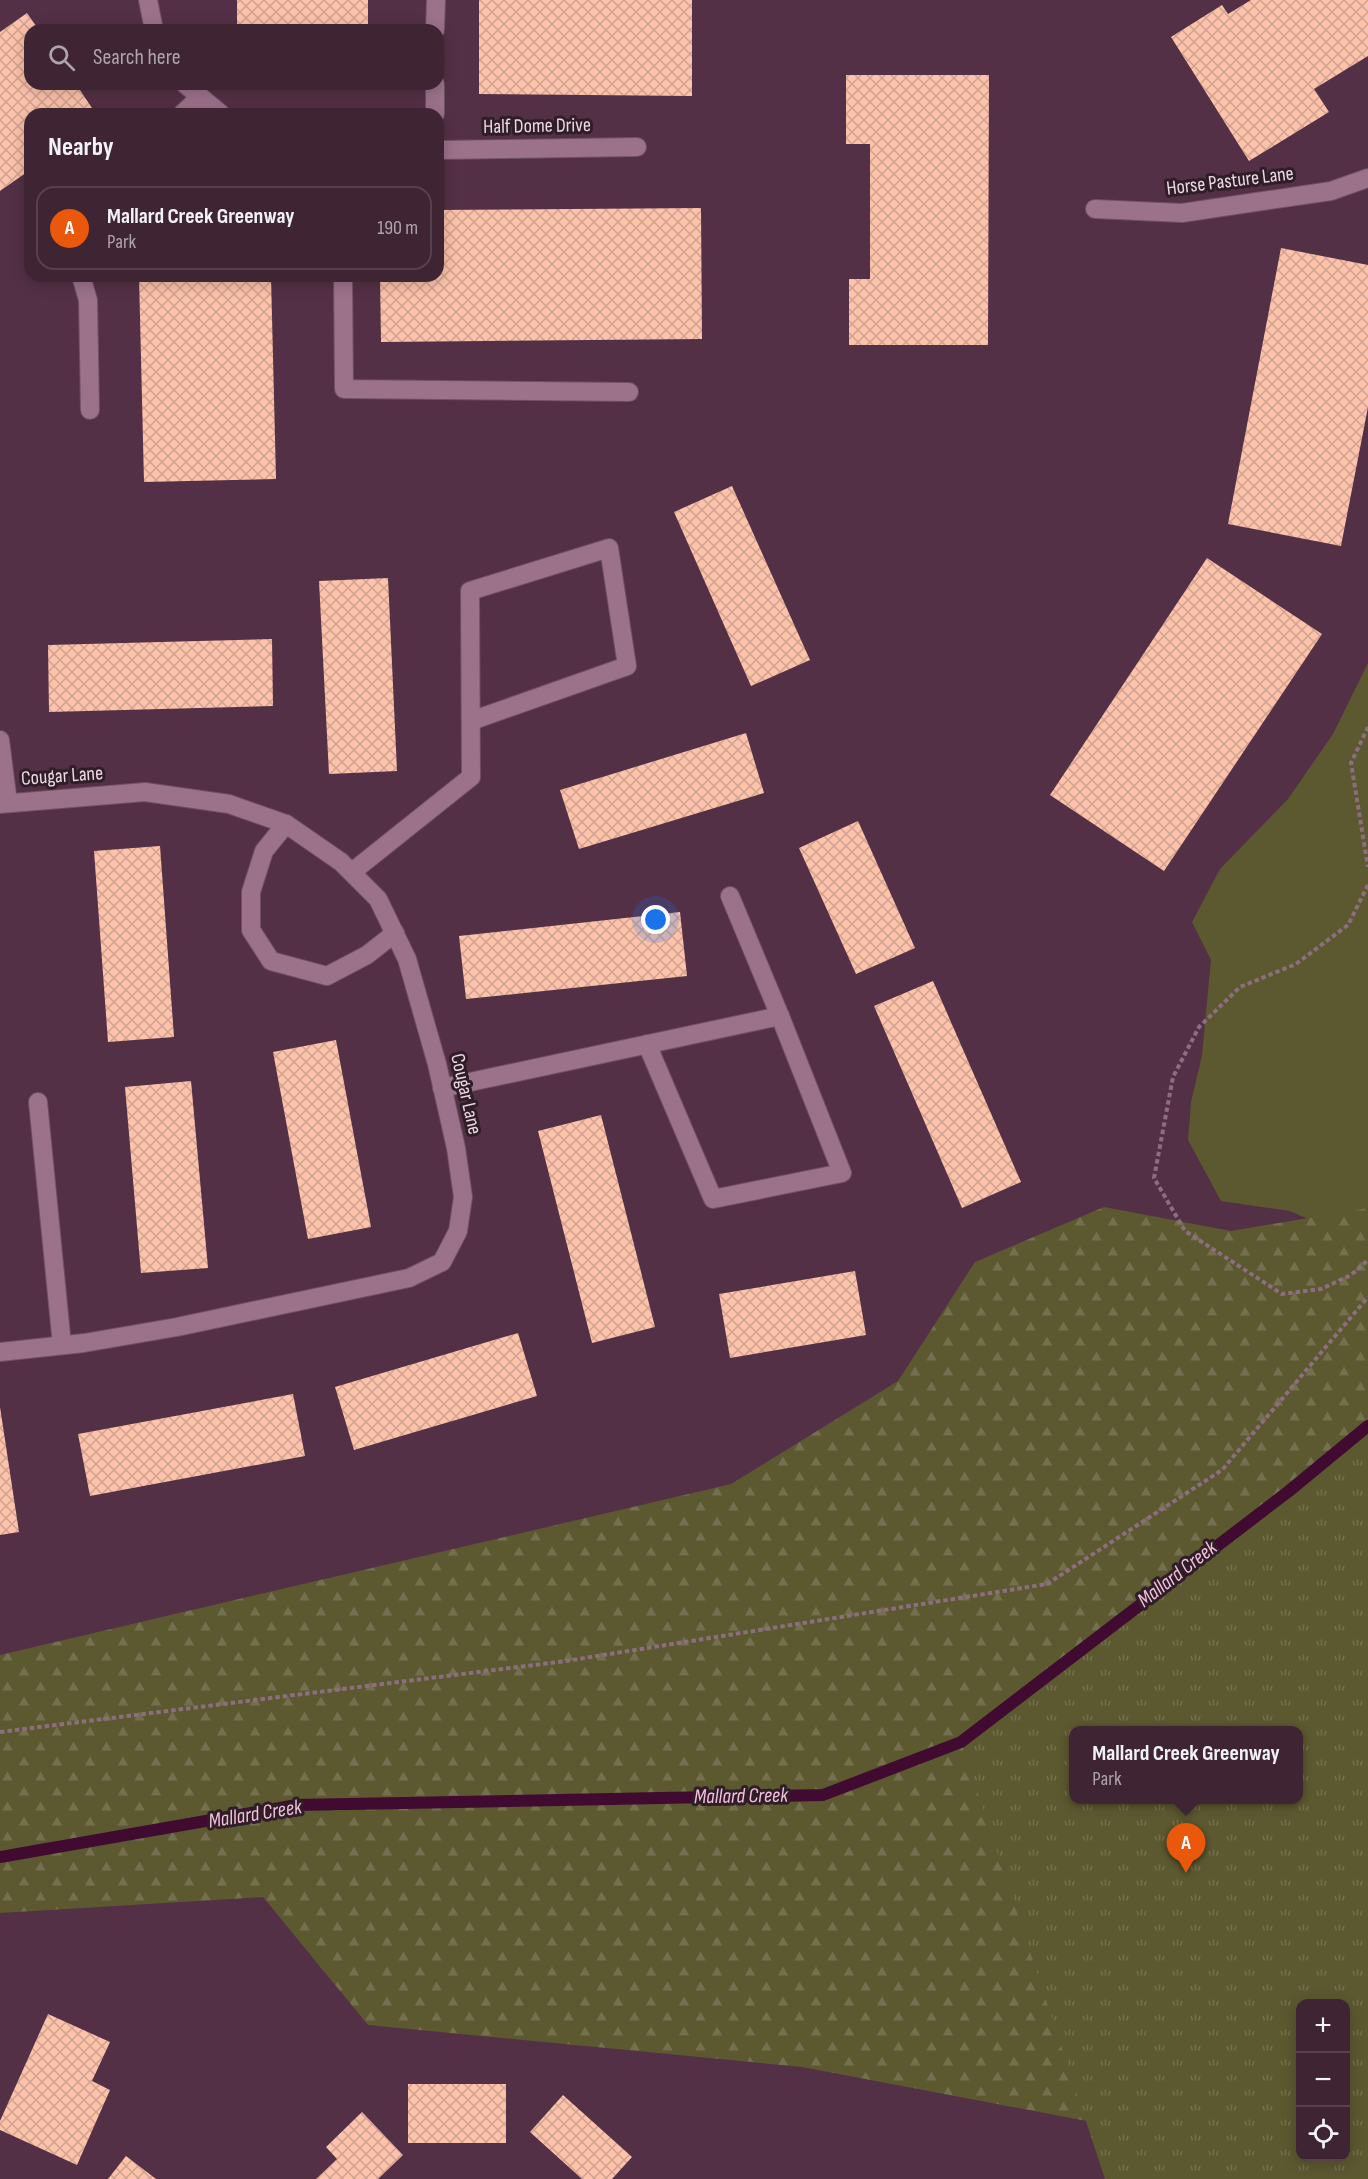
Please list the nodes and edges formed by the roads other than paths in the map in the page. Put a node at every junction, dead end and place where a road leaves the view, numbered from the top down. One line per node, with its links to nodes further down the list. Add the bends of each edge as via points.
1 (148, 0): 3 (street)
2 (436, 0): 4 (street)
3 (153, 24)
4 (435, 24)
5 (192, 90): 7 (street)
6 (435, 90): 10 (street)
7 (200, 97): 8 (street); 9 (street)
8 (188, 108)
9 (214, 108)
10 (435, 108)
11 (637, 147): 12 (street, Half Dome Drive)
12 (444, 150)
13 (1368, 178): 14 (street, Horse Pasture Lane, via 1331,191 1182,213)
14 (1095, 209)
15 (82, 282): 18 (street, via 87,300)
16 (343, 282): 17 (street, via 344,389)
17 (629, 392)
18 (90, 410)
19 (471, 721): 19 (street, via 470,591 609,548 627,666); 23 (street, via 471,777)
20 (0, 740): 21 (street)
21 (4, 803): 22 (street, Cougar Lane, via 146,792 229,804)
22 (286, 824): 23 (street, Cougar Lane); 25 (street, via 264,851 251,892 252,930 271,961 327,976 367,955)
23 (352, 872): 25 (street, Cougar Lane, via 378,898)
24 (730, 896): 26 (street)
25 (395, 933): 28 (street, Cougar Lane, via 407,959)
26 (780, 1016): 27 (street); 27 (street, via 842,1173 713,1199)
27 (647, 1044): 28 (street)
28 (442, 1088): 30 (street, Cougar Lane, via 463,1197 458,1231 442,1262 409,1278 177,1327)
29 (38, 1102): 30 (street)
30 (62, 1345): 31 (street, Cougar Lane)
31 (0, 1352)

